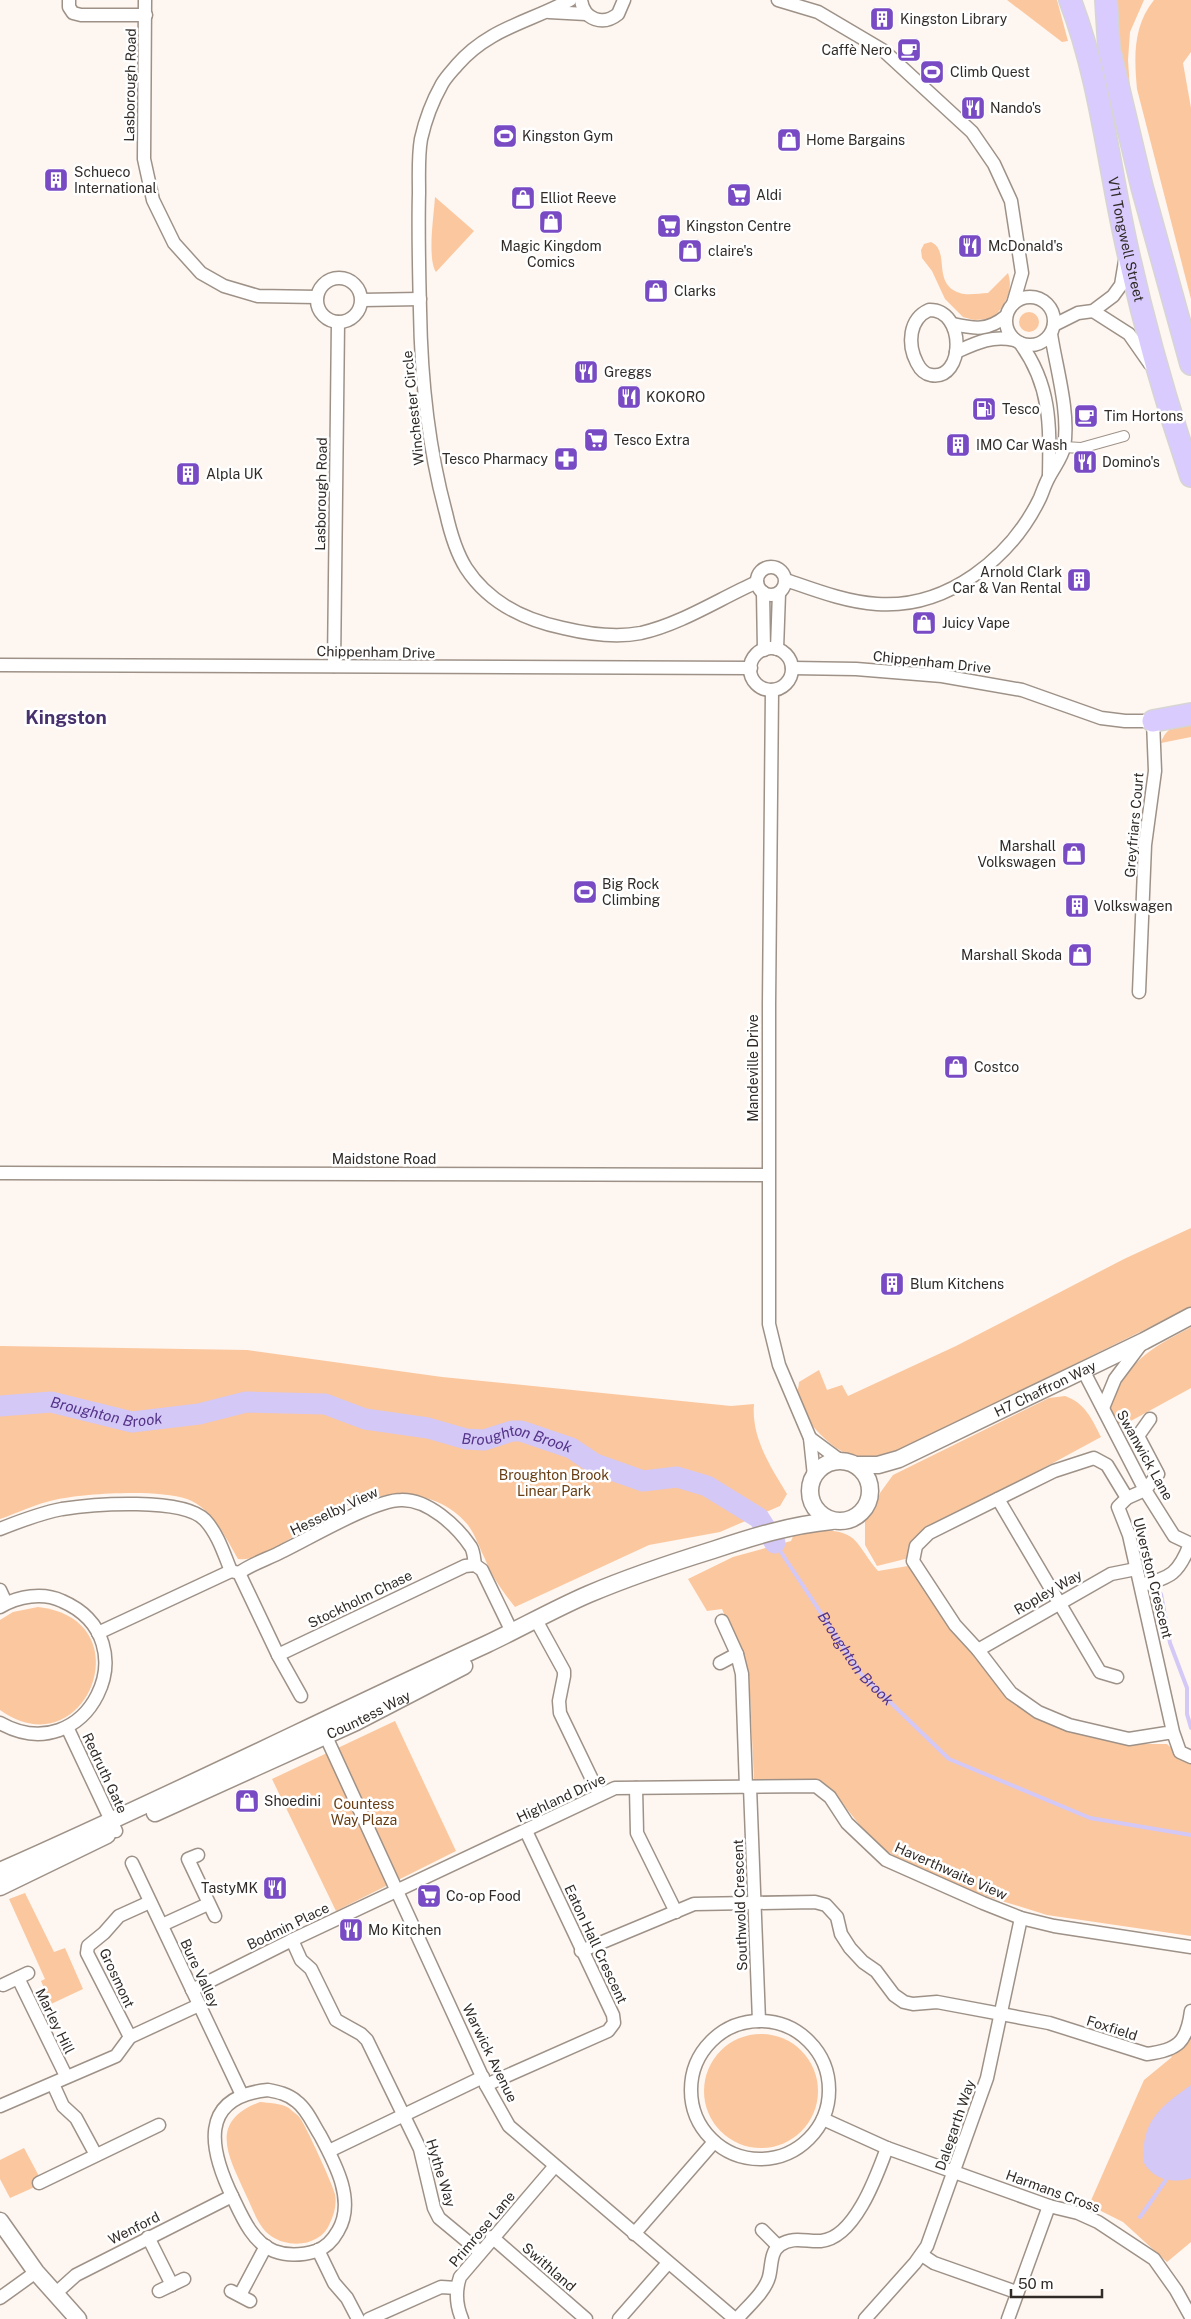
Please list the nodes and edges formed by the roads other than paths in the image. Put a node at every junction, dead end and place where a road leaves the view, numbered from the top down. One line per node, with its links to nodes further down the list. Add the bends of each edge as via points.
1 (69, 0): 11 (street, via 73,13 81,15)
2 (146, 0): 11 (street, Lasborough Road)
3 (570, 0): 9 (street, Winchester Circle)
4 (580, 0): 10 (street)
5 (624, 0): 10 (street, Winchester Circle, via 622,8 612,18 599,20)
6 (778, 0): 13 (street, via 818,12 884,51 972,132 994,164 1011,201)
7 (1070, 0): 12 (highway, V11 Tongwell Street, via 1087,50)
8 (1106, 0): 27 (highway, V11 Tongwell Street, via 1111,58 1142,187)
9 (549, 12): 10 (street, Winchester Circle); 15 (street, Winchester Circle, via 495,33 467,54 443,82 421,140)
10 (586, 14)
11 (146, 15): 14 (street, Lasborough Road, via 144,159 153,200 174,243 201,273 224,286 258,296)
12 (1126, 243): 19 (street, via 1121,284 1113,296); 28 (highway, V11 Tongwell Street)
13 (1022, 273): 17 (street); 18 (street)
14 (317, 297): 16 (street, via 324,284 335,278 344,278 359,289); 22 (street, via 322,314)
15 (420, 299): 16 (street); 34 (street, Winchester Circle, via 426,412 437,481 465,567 493,598 549,625 615,635 640,633)
16 (362, 300): 22 (street, via 352,319)
17 (1042, 302): 18 (street, via 1024,298); 20 (street); 24 (street, via 1054,318)
18 (1013, 304): 21 (street)
19 (1093, 311): 20 (street); 28 (street, via 1129,334 1138,345 1150,362)
20 (1078, 313): 24 (street)
21 (1006, 316): 23 (street, via 995,325 982,328); 25 (street, via 1007,329)
22 (338, 322): 39 (street, Lasborough Road)
23 (953, 324): 26 (street); 26 (street, via 947,315 937,310 920,314 915,320 911,343 920,368 936,376 945,374)
24 (1052, 329): 25 (street, via 1040,343); 30 (street)
25 (1017, 342): 26 (street, via 1003,338 985,339); 32 (street, via 1028,354 1043,384 1050,428)
26 (956, 352)
27 (1191, 364)
28 (1169, 410): 31 (highway, V11 Tongwell Street)
29 (1124, 436): 30 (street, via 1082,448)
30 (1064, 447): 32 (street)
31 (1191, 476)
32 (1049, 477): 33 (street, via 1033,513 1011,544 983,569 947,590 914,601 877,604 836,596)
33 (786, 580): 34 (street, via 780,570 772,566 761,571); 35 (street)
34 (760, 587): 35 (street, via 771,595); 37 (street)
35 (779, 593): 36 (street)
36 (777, 649): 37 (street); 41 (street, via 789,658)
37 (764, 650): 40 (street, via 754,657)
38 (0, 665): 39 (street, Chippenham Drive)
39 (334, 666): 40 (street, Chippenham Drive)
40 (751, 668): 42 (street, via 758,685)
41 (792, 668): 42 (street, via 784,686); 44 (street, Chippenham Drive, via 942,676 1022,690 1101,718)
42 (772, 690): 47 (street, Mandeville Drive)
43 (1191, 714): 44 (highway)
44 (1153, 721): 45 (street, Greyfriars Court, via 1154,771 1145,845)
45 (1139, 992)
46 (0, 1172): 47 (street, Maidstone Road)
47 (768, 1175): 53 (street, Mandeville Drive, via 769,1324 778,1366)
48 (1191, 1316): 49 (street, H7 Chaffron Way)
49 (1144, 1341): 50 (street, H7 Chaffron Way); 51 (street, via 1115,1379)
50 (1083, 1370): 51 (street, Swanwick Lane); 54 (street, H7 Chaffron Way)
51 (1102, 1408): 58 (street, Swanwick Lane)
52 (1150, 1420): 58 (street, via 1138,1436 1158,1474)
53 (810, 1438): 55 (street, Mandeville Drive); 56 (street, Mandeville Drive)
54 (899, 1459): 55 (street, H7 Chaffron Way, via 878,1465); 57 (street, H7 Chaffron Way)
55 (848, 1463): 56 (street, via 825,1465); 57 (street, via 866,1475)
56 (814, 1476): 59 (street)
57 (871, 1489): 62 (street, via 868,1506 856,1518)
58 (1145, 1490): 60 (street); 65 (street, Swanwick Lane, via 1174,1536)
59 (810, 1496): 62 (street, via 817,1512); 63 (street, via 803,1512)
60 (1127, 1498): 61 (street, via 1107,1465 1094,1458 1054,1470); 67 (street, Ulverston Crescent, via 1118,1507 1129,1535)
61 (998, 1499): 71 (street); 77 (street, via 929,1533 916,1546 913,1561 955,1625)
62 (832, 1521): 63 (street, Countess Way)
63 (788, 1526): 74 (street, Countess Way, via 737,1542)
64 (0, 1529): 68 (street, via 60,1510 90,1506 148,1504 177,1508 205,1520)
65 (1190, 1544): 69 (street, via 1175,1572 1163,1580)
66 (475, 1565): 68 (street, Hesselby View, via 472,1548 449,1522 421,1502 401,1500 380,1504); 75 (street, via 482,1570); 79 (street, Stockholm Chase, via 465,1566)
67 (1136, 1568): 69 (street, Ulverston Crescent); 71 (street, Ropley Way, via 1111,1574)
68 (235, 1572): 76 (street, Hesselby View); 79 (street)
69 (1141, 1585): 86 (street, Ulverston Crescent)
70 (0, 1590): 72 (street)
71 (1058, 1603): 77 (street, Ropley Way); 81 (street, via 1100,1672)
72 (3, 1605): 76 (street, via 32,1596 58,1599 82,1612)
73 (722, 1621): 78 (street, Southwold Crescent)
74 (538, 1623): 75 (street, Countess Way); 85 (street, Countess Way); 90 (street, via 564,1671 560,1714)
75 (512, 1632): 85 (street, Countess Way)
76 (98, 1633): 84 (street, via 106,1658 101,1691 87,1712)
77 (978, 1650): 86 (street, via 1011,1693 1038,1712 1069,1725 1129,1739)
78 (737, 1654): 80 (street); 88 (street, Southwold Crescent, via 742,1674)
79 (278, 1655): 82 (street)
80 (720, 1663)
81 (1117, 1677)
82 (301, 1696)
83 (0, 1723): 84 (street, via 26,1733 42,1734)
84 (67, 1726): 91 (street, Redruth Gate)
85 (323, 1730): 91 (street, Countess Way); 97 (street, Warwick Avenue)
86 (1173, 1732): 87 (street, Ulverston Crescent, via 1180,1752)
87 (1191, 1756)
88 (748, 1787): 89 (street, Highland Drive); 99 (street, Southwold Crescent); 103 (street, Haverthwaite View, via 816,1786 830,1797 848,1822 886,1860)
89 (636, 1788): 90 (street, Highland Drive, via 615,1788); 101 (street, via 637,1833)
90 (599, 1794): 92 (street, Highland Drive)
91 (114, 1826): 95 (street, Countess Way); 96 (street, Countess Way)
92 (526, 1831): 97 (street, Highland Drive); 107 (street, Eaton Hall Crescent)
93 (198, 1855): 100 (street, via 188,1859)
94 (132, 1863): 98 (street, Bure Valley)
95 (0, 1871)
96 (0, 1888)
97 (397, 1891): 105 (street, Bodmin Place); 116 (street, Warwick Avenue)
98 (150, 1902): 104 (street, Bure Valley); 114 (street, Grosmont, via 119,1916 88,1946 87,1954)
99 (756, 1903): 101 (street, Foxfield, via 694,1904); 112 (street, Foxfield, via 815,1902 826,1905 837,1917 841,1934 850,1948 904,2002 937,2002); 113 (street, Southwold Crescent)
100 (208, 1904): 102 (street); 104 (street)
101 (676, 1912): 107 (street, Foxfield)
102 (215, 1916)
103 (1021, 1918): 106 (street); 112 (street, Dalegarth Way)
104 (162, 1926): 109 (street, Bure Valley)
105 (292, 1940): 109 (street, Bodmin Place); 120 (street, Hythe Way, via 302,1960 311,1969 336,2020 367,2040)
106 (1191, 1947)
107 (581, 1952): 116 (street, Eaton Hall Crescent, via 613,2015 614,2023 608,2031)
108 (4, 1985): 115 (street, Marley Hill, via 23,1976)
109 (192, 1990): 110 (street, Bure Valley)
110 (199, 2006): 114 (street); 118 (street, Bure Valley)
111 (1191, 2011): 112 (street, Foxfield, via 1183,2041 1164,2052 1147,2054 1049,2023)
112 (999, 2015): 128 (street, Dalegarth Way, via 987,2078)
113 (759, 2021): 121 (street, via 790,2028 814,2047 824,2066 829,2088); 123 (street, via 730,2028 716,2036 698,2060 690,2095 698,2120)
114 (130, 2038): 115 (street, via 116,2056)
115 (66, 2076): 117 (street)
116 (484, 2081): 120 (street); 127 (street, Warwick Avenue, via 509,2126)
117 (53, 2084): 119 (street); 126 (street, via 63,2106 76,2118)
118 (242, 2095): 125 (street, via 268,2090 297,2101); 130 (street, via 220,2114 213,2138 217,2162)
119 (0, 2106)
120 (403, 2115): 125 (street); 140 (street, Hythe Way, via 420,2149 439,2218)
121 (822, 2119): 123 (street, via 801,2146 769,2159 740,2156); 124 (street, Harmans Cross)
122 (159, 2124): 126 (street)
123 (714, 2142): 134 (street)
124 (887, 2148): 128 (street, Harmans Cross); 138 (street, via 870,2192 844,2230 822,2241 790,2240)
125 (329, 2151): 139 (street, via 345,2197 345,2210 335,2237)
126 (96, 2155): 129 (street)
127 (554, 2167): 134 (street, Warwick Avenue); 136 (street, Primrose Lane)
128 (955, 2171): 131 (street, Harmans Cross); 141 (street, Dalegarth Way)
129 (39, 2183)
130 (232, 2196): 135 (street, Wenford); 137 (street, via 242,2217)
131 (1049, 2206): 146 (street); 150 (street, Harmans Cross, via 1098,2222 1154,2259)
132 (0, 2221): 143 (street)
133 (762, 2230): 138 (street)
134 (634, 2234): 142 (street, Warwick Avenue)
135 (148, 2237): 145 (street, via 178,2282); 147 (street, Wenford, via 76,2274)
136 (492, 2237): 140 (street, Primrose Lane); 155 (street, Swithland)
137 (266, 2246): 139 (street, via 289,2254); 148 (street)
138 (778, 2246): 157 (street, via 767,2282)
139 (318, 2250): 152 (street, via 334,2283 348,2298)
140 (480, 2252): 144 (street, Primrose Lane, via 466,2268)
141 (922, 2255): 146 (street, via 934,2263); 158 (street, Dalegarth Way)
142 (668, 2263): 156 (street); 157 (street, Warwick Avenue)
143 (36, 2272): 147 (street); 149 (street)
144 (457, 2288): 153 (street, via 441,2287); 154 (street, Primrose Lane, via 456,2300)
145 (159, 2291)
146 (1016, 2292): 159 (street)
147 (56, 2293): 151 (street)
148 (240, 2295)
149 (0, 2298)
150 (1191, 2318)
151 (78, 2319)
152 (358, 2319)
153 (369, 2319)
154 (462, 2319)
155 (586, 2319)
156 (619, 2319)
157 (736, 2319)
158 (865, 2319)
159 (1008, 2319)

